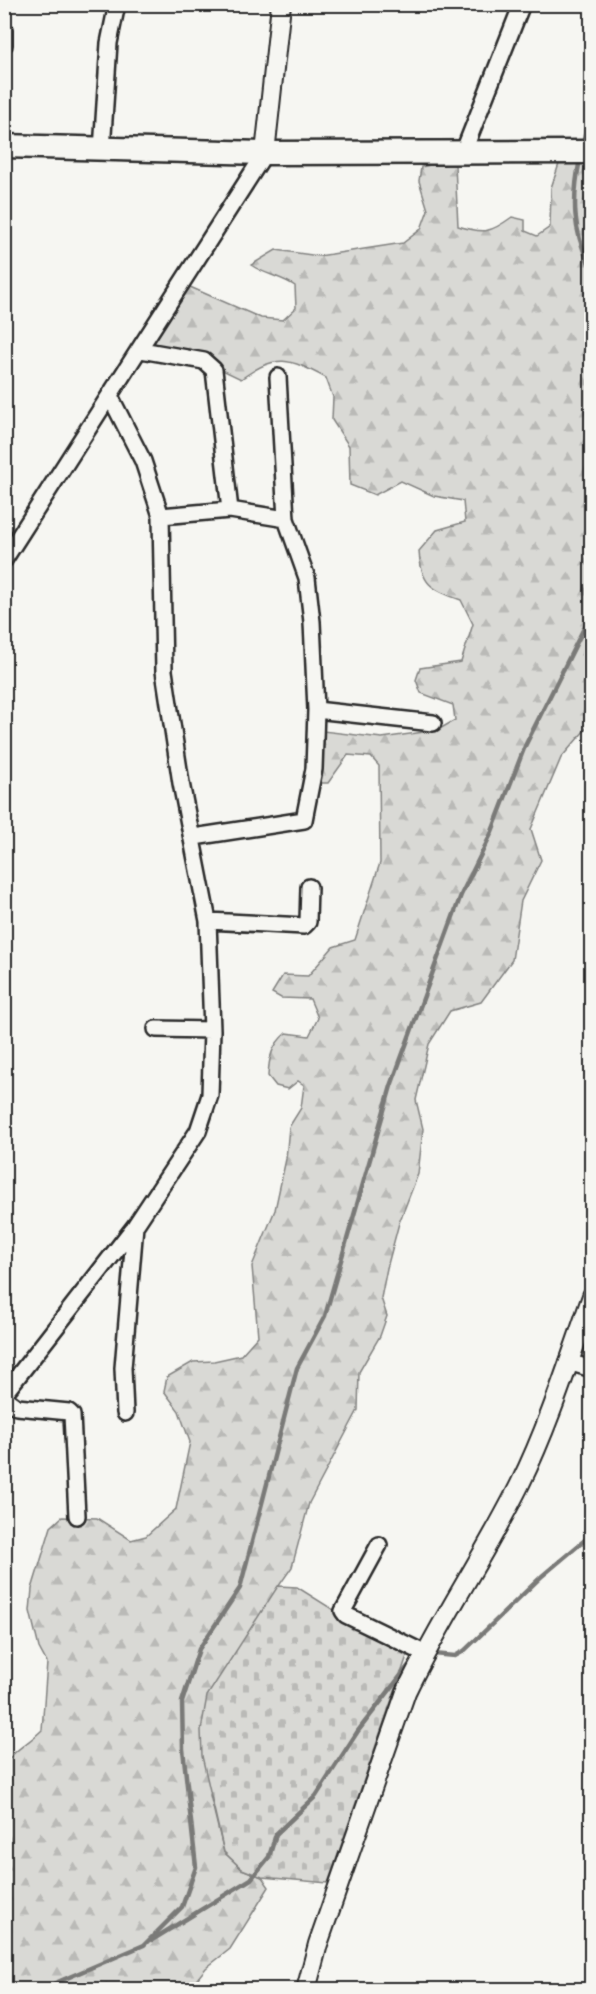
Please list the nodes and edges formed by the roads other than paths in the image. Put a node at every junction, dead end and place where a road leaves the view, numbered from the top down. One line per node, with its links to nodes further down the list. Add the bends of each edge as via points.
1 (117, 4): 7 (street, via 109,43)
2 (281, 4): 9 (street)
3 (522, 4): 10 (street)
4 (4, 29): 5 (street)
5 (4, 45)
6 (4, 146): 7 (main road)
7 (102, 150): 9 (main road)
8 (591, 152): 10 (main road)
9 (265, 153): 10 (main road); 11 (street)
10 (463, 153)
11 (141, 350): 13 (street); 14 (street, via 204,361 214,370)
12 (278, 377): 16 (street)
13 (111, 398): 15 (street, via 142,461); 17 (street)
14 (230, 510): 15 (street); 16 (street)
15 (161, 516): 20 (street, via 164,671)
16 (286, 519): 18 (street, via 307,578)
17 (4, 560)
18 (316, 710): 19 (street); 20 (street, via 314,769 304,820)
19 (433, 723)
20 (194, 837): 22 (street)
21 (309, 888): 22 (street, via 308,922 304,926)
22 (208, 921): 24 (street)
23 (156, 1029): 24 (street)
24 (212, 1030): 25 (street, via 210,1095 198,1131)
25 (135, 1226): 29 (street); 30 (street, via 125,1330)
26 (591, 1296): 27 (street)
27 (568, 1362): 28 (street); 33 (street, via 521,1482)
28 (591, 1369)
29 (4, 1396): 31 (street, via 17,1407 72,1415)
30 (125, 1413)
31 (77, 1516)
32 (379, 1545): 33 (street, via 343,1611)
33 (424, 1653): 34 (street, via 398,1713)
34 (306, 1989)

